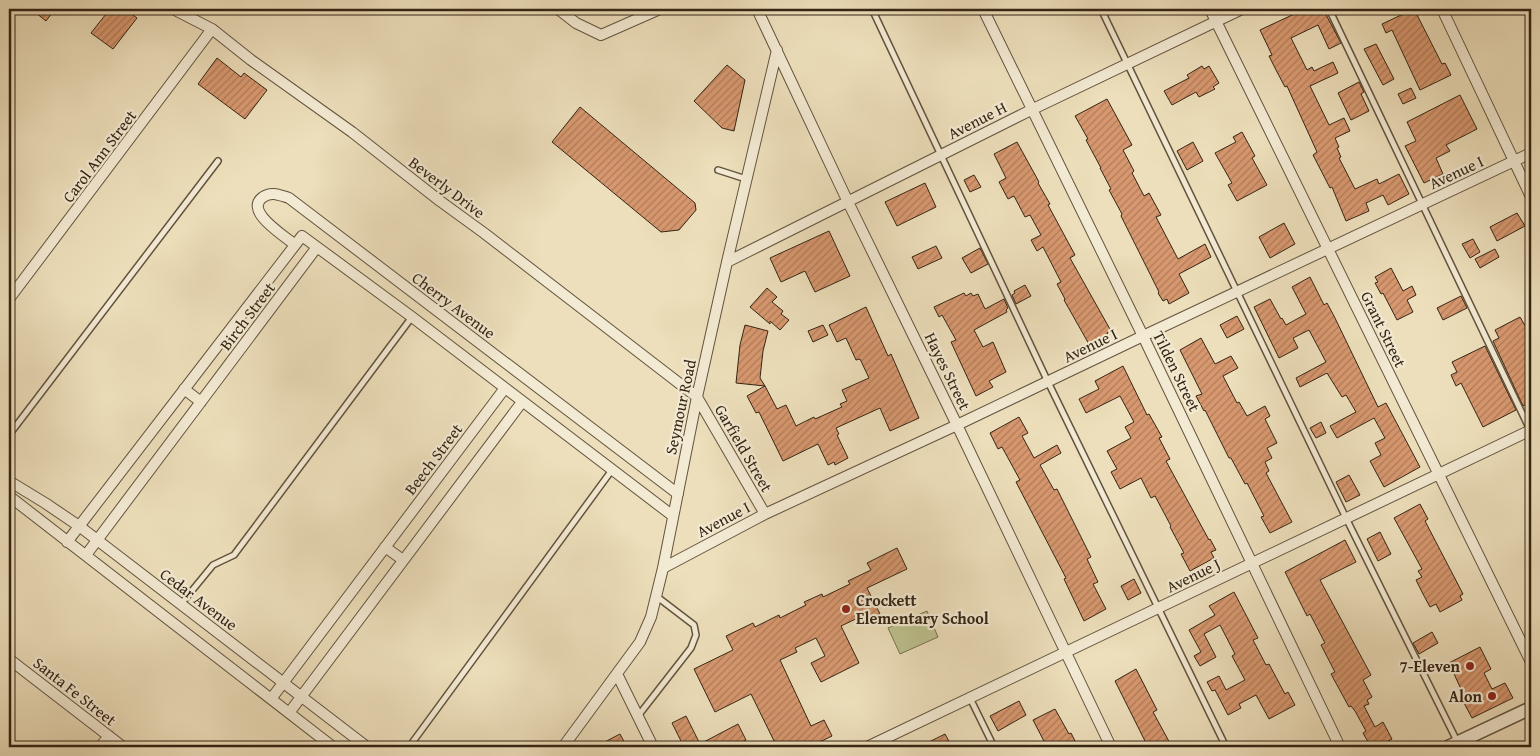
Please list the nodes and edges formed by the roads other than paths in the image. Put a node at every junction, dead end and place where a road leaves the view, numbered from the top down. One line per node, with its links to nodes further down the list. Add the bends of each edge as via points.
1 (172, 9): 14 (street, Beverly Drive)
2 (558, 9): 12 (street, via 601,34)
3 (660, 9): 12 (street)
4 (757, 9): 15 (street, Hayes Street)
5 (872, 9): 19 (lane)
6 (983, 9): 17 (street, Tilden Street)
7 (1101, 9): 16 (lane)
8 (1210, 9): 13 (street, Grant Street)
9 (1242, 9): 13 (street, Avenue H)
10 (1329, 9): 26 (lane)
11 (1442, 9): 21 (street)
12 (644, 12)
13 (1215, 22): 16 (street, Avenue H); 29 (street, Grant Street)
14 (212, 29): 32 (street, Carol Ann Street); 38 (street, Beverly Drive, via 352,132)
15 (777, 50): 23 (street, Seymour Road); 25 (street, Hayes Street)
16 (1127, 64): 17 (street, Avenue H); 31 (lane)
17 (1031, 110): 19 (street, Avenue H); 34 (street, Tilden Street)
18 (1531, 153): 21 (street, Avenue I)
19 (941, 155): 25 (street, Avenue H); 35 (lane)
20 (218, 161): 43 (lane)
21 (1514, 162): 24 (street); 26 (street, Avenue I)
22 (718, 170): 23 (lane)
23 (747, 179): 30 (street, Seymour Road)
24 (1531, 197)
25 (848, 202): 30 (street, Avenue H); 41 (street, Hayes Street)
26 (1423, 205): 29 (street, Avenue I); 42 (lane)
27 (299, 241): 28 (street, Cherry Avenue); 37 (street, Birch Street); 47 (street, Cherry Avenue, via 259,216 257,207 260,199 268,193 289,198)
28 (317, 247): 33 (street, Cherry Avenue); 39 (street, Birch Street)
29 (1328, 250): 31 (street, Avenue I); 45 (street, Grant Street)
30 (727, 262): 38 (street, Seymour Road)
31 (1238, 292): 34 (street, Avenue I); 51 (lane)
32 (9, 299)
33 (412, 317): 36 (street, Cherry Avenue); 61 (lane, via 234,555 213,565)
34 (1143, 336): 35 (street, Avenue I); 58 (street, Tilden Street)
35 (1048, 382): 41 (street, Avenue I); 62 (lane)
36 (505, 388): 40 (street, Cherry Avenue); 55 (street, Beech Street)
37 (184, 390): 39 (street); 52 (street, Birch Street)
38 (697, 397): 47 (street, Seymour Road); 49 (street, Garfield Street)
39 (201, 402): 53 (street, Birch Street)
40 (522, 402): 44 (street, Cherry Avenue); 57 (street)
41 (957, 425): 49 (street, Avenue I); 63 (street, Hayes Street)
42 (1531, 431): 45 (street, Avenue J)
43 (9, 435)
44 (612, 470): 50 (street, Cherry Avenue); 81 (lane)
45 (1438, 474): 51 (street, Avenue J); 65 (street, Grant Street)
46 (9, 481): 52 (street, Cedar Avenue)
47 (678, 494): 50 (street, Seymour Road)
48 (9, 496): 54 (street)
49 (765, 514): 59 (street, Avenue I)
50 (673, 516): 59 (street, Seymour Road)
51 (1346, 518): 58 (street, Avenue J); 76 (lane)
52 (79, 526): 53 (street, Cedar Avenue); 54 (street, Birch Street)
53 (97, 540): 56 (street, Birch Street); 61 (street, Cedar Avenue)
54 (67, 542): 56 (street)
55 (385, 547): 57 (street); 67 (street, Beech Street)
56 (86, 555): 70 (street)
57 (403, 560): 68 (street)
58 (1252, 563): 62 (street, Avenue J); 88 (street, Tilden Street)
59 (663, 568): 60 (street, Seymour Road)
60 (656, 596): 66 (street, Seymour Road, via 640,642); 73 (lane, via 694,625 696,635 691,648)
61 (181, 604): 67 (street, Cedar Avenue)
62 (1159, 608): 63 (street, Avenue J); 87 (lane)
63 (1066, 653): 69 (street, Avenue J); 86 (street, Hayes Street)
64 (9, 659): 74 (street, Santa Fe Street)
65 (1531, 662)
66 (617, 674): 73 (street); 82 (street, Seymour Road)
67 (283, 683): 68 (street, Cedar Avenue); 70 (street, Beech Street)
68 (301, 696): 72 (street); 80 (street, Cedar Avenue)
69 (970, 698): 75 (street, Avenue J); 85 (lane)
70 (271, 699): 72 (street)
71 (1531, 708): 76 (street)
72 (289, 713): 79 (street)
73 (638, 716): 83 (street)
74 (109, 736): 77 (street); 78 (street, Santa Fe Street)
75 (879, 745): 84 (street, Avenue J)
76 (1454, 746)
77 (100, 747)
78 (124, 747)
79 (333, 747)
80 (367, 747)
81 (409, 747)
82 (563, 747)
83 (653, 747)
84 (867, 747)
85 (994, 747)
86 (1111, 747)
87 (1226, 747)
88 (1340, 747)

